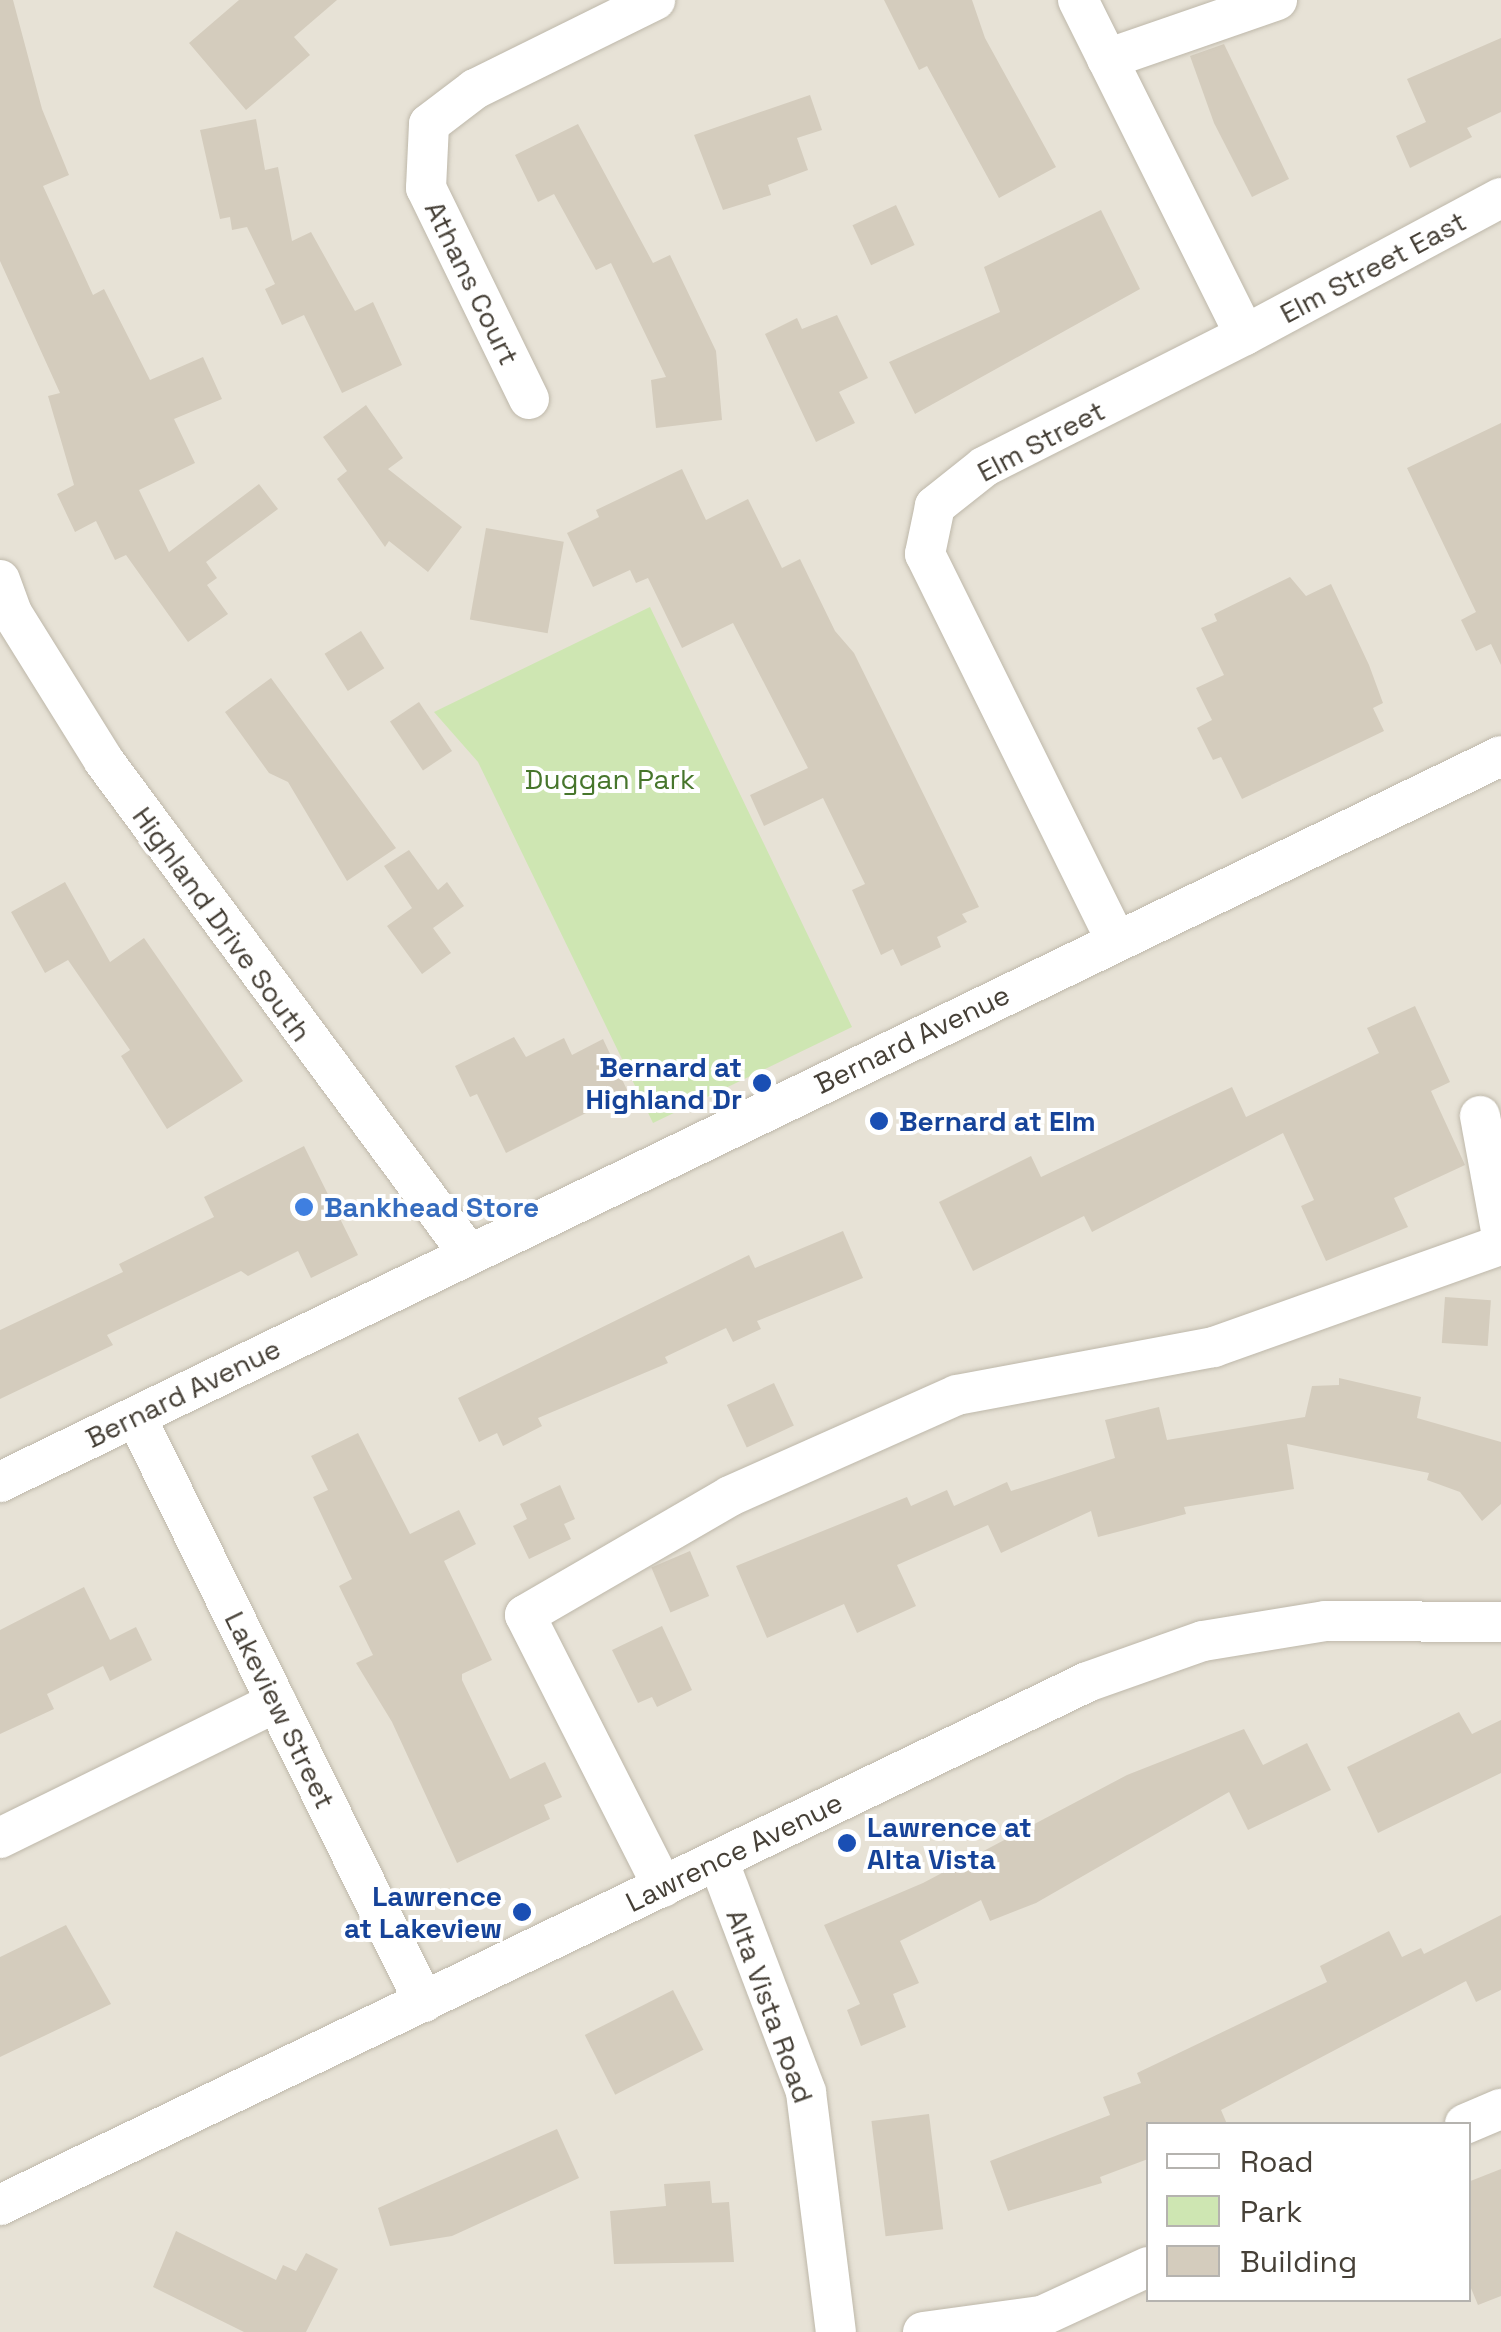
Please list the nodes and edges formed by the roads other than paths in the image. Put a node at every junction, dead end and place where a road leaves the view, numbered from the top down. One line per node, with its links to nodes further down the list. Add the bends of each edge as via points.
1 (656, 0): 7 (street, Athans Court, via 475,88 429,124 426,188)
2 (1078, 0): 4 (street)
3 (1277, 0): 4 (street)
4 (1108, 59): 6 (street)
5 (1501, 198): 6 (street, Elm Street East)
6 (1245, 335): 10 (street, Elm Street, via 984,468 935,506 925,554)
7 (529, 399)
8 (4, 600): 14 (street, Highland Drive South, via 104,761)
9 (1501, 756): 10 (street, Bernard Avenue)
10 (1116, 940): 14 (street, Bernard Avenue)
11 (1480, 1116): 12 (street)
12 (1501, 1230)
13 (1501, 1244): 21 (street, via 1214,1347 956,1395 730,1496 525,1615)
14 (468, 1252): 15 (street, Bernard Avenue)
15 (136, 1417): 16 (street, Bernard Avenue); 18 (street, Lakeview Street)
16 (0, 1482)
17 (1501, 1622): 20 (street, Lawrence Avenue, via 1325,1620 1203,1641 1087,1682)
18 (276, 1702): 19 (street); 22 (street, Lakeview Street)
19 (0, 1838)
20 (718, 1860): 21 (street, Lawrence Avenue); 27 (street, Alta Vista Road, via 806,2092)
21 (663, 1887): 22 (street, Lawrence Avenue)
22 (424, 2002): 25 (street, Lawrence Avenue)
23 (1501, 2109): 24 (street)
24 (1470, 2122)
25 (0, 2205)
26 (1146, 2268): 28 (street, via 1042,2316)
27 (836, 2332)
28 (923, 2332)

